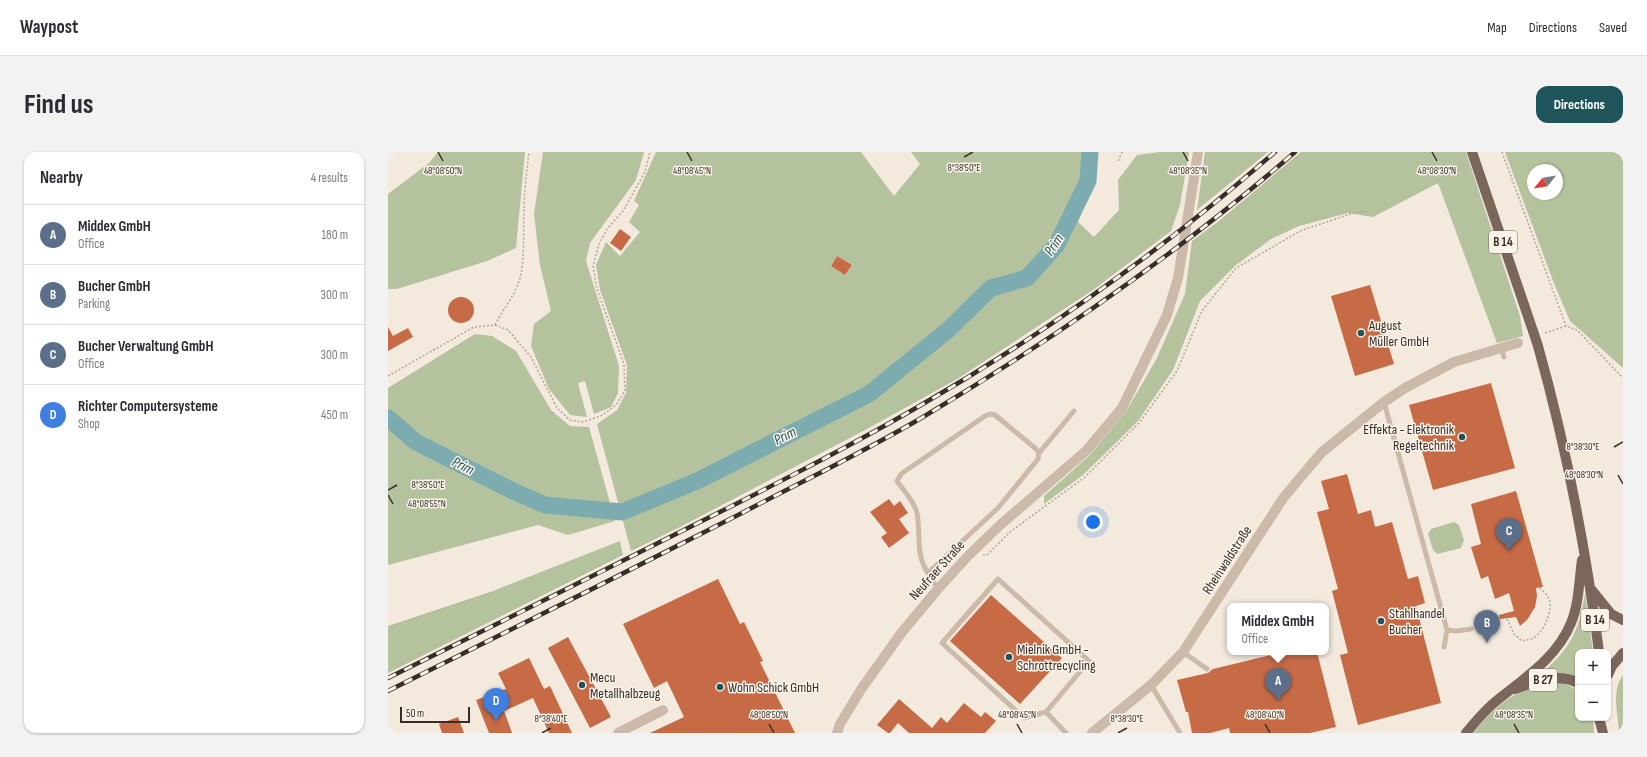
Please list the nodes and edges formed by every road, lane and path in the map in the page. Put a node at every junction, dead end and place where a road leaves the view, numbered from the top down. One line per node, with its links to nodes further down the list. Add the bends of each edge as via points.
1 (529, 152): 9 (path, via 520,278)
2 (650, 152): 9 (path, via 645,172 623,211 607,229 599,244 593,266 597,289 624,364 625,391 616,405 601,416 582,422 570,420 557,408 530,357 508,330)
3 (1122, 152): 7 (path)
4 (1198, 152): 19 (street, Neufraer Straße, via 1178,278 1167,315 1122,408 1086,450)
5 (1472, 152): 11 (main road, B 14)
6 (1502, 152): 10 (path)
7 (1118, 161)
8 (1366, 211): 19 (path, via 1300,231 1236,268 1202,311 1177,371 1139,423 1086,476 1010,532 987,555)
9 (495, 325): 13 (path, via 474,327)
10 (1566, 326): 11 (path); 14 (path, via 1577,330)
11 (1536, 333): 18 (main road, B 14, bridge)
12 (1518, 343): 15 (street, Rheinwaldstraße, via 1503,353 1454,362)
13 (388, 376)
14 (1623, 378)
15 (1384, 402): 27 (lane); 30 (street, Rheinwaldstraße, via 1322,452 1300,477 1284,497)
16 (1074, 411): 17 (lane)
17 (1039, 453): 20 (lane, via 1038,460 998,508); 20 (lane, via 990,414 901,474 897,481 914,504 921,559)
18 (1584, 550): 22 (main road, B 14); 36 (main road, via 1577,603 1571,624 1548,658)
19 (967, 557): 23 (street, Neufraer Straße)
20 (928, 573): 23 (lane)
21 (1539, 588): 24 (path, via 1548,597 1549,615 1544,626 1532,639 1522,641 1514,634)
22 (1590, 588): 25 (main road, B 14, via 1611,614); 29 (main road, B 14)
23 (938, 589): 42 (street, Neufraer Straße, via 902,632)
24 (1507, 619)
25 (1623, 620)
26 (1472, 629): 27 (lane)
27 (1447, 630): 28 (lane)
28 (1444, 647)
29 (1599, 649)
30 (1183, 652): 33 (lane); 35 (street, Rheinwaldstraße)
31 (1623, 653): 32 (main road)
32 (1611, 668)
33 (1207, 669)
34 (1575, 681): 36 (main road, B 27, via 1554,678)
35 (1151, 685): 44 (street, Rheinwaldstraße); 45 (lane)
36 (1509, 691): 46 (main road, B 27, via 1487,709)
37 (663, 710): 41 (street)
38 (1046, 712): 38 (lane, via 1024,718 942,643 998,580 1089,661); 43 (lane)
39 (1600, 721): 47 (main road)
40 (1605, 721): 48 (main road)
41 (618, 733)
42 (836, 733)
43 (1066, 733)
44 (1092, 733)
45 (1180, 733)
46 (1466, 733)
47 (1603, 733)
48 (1606, 733)

